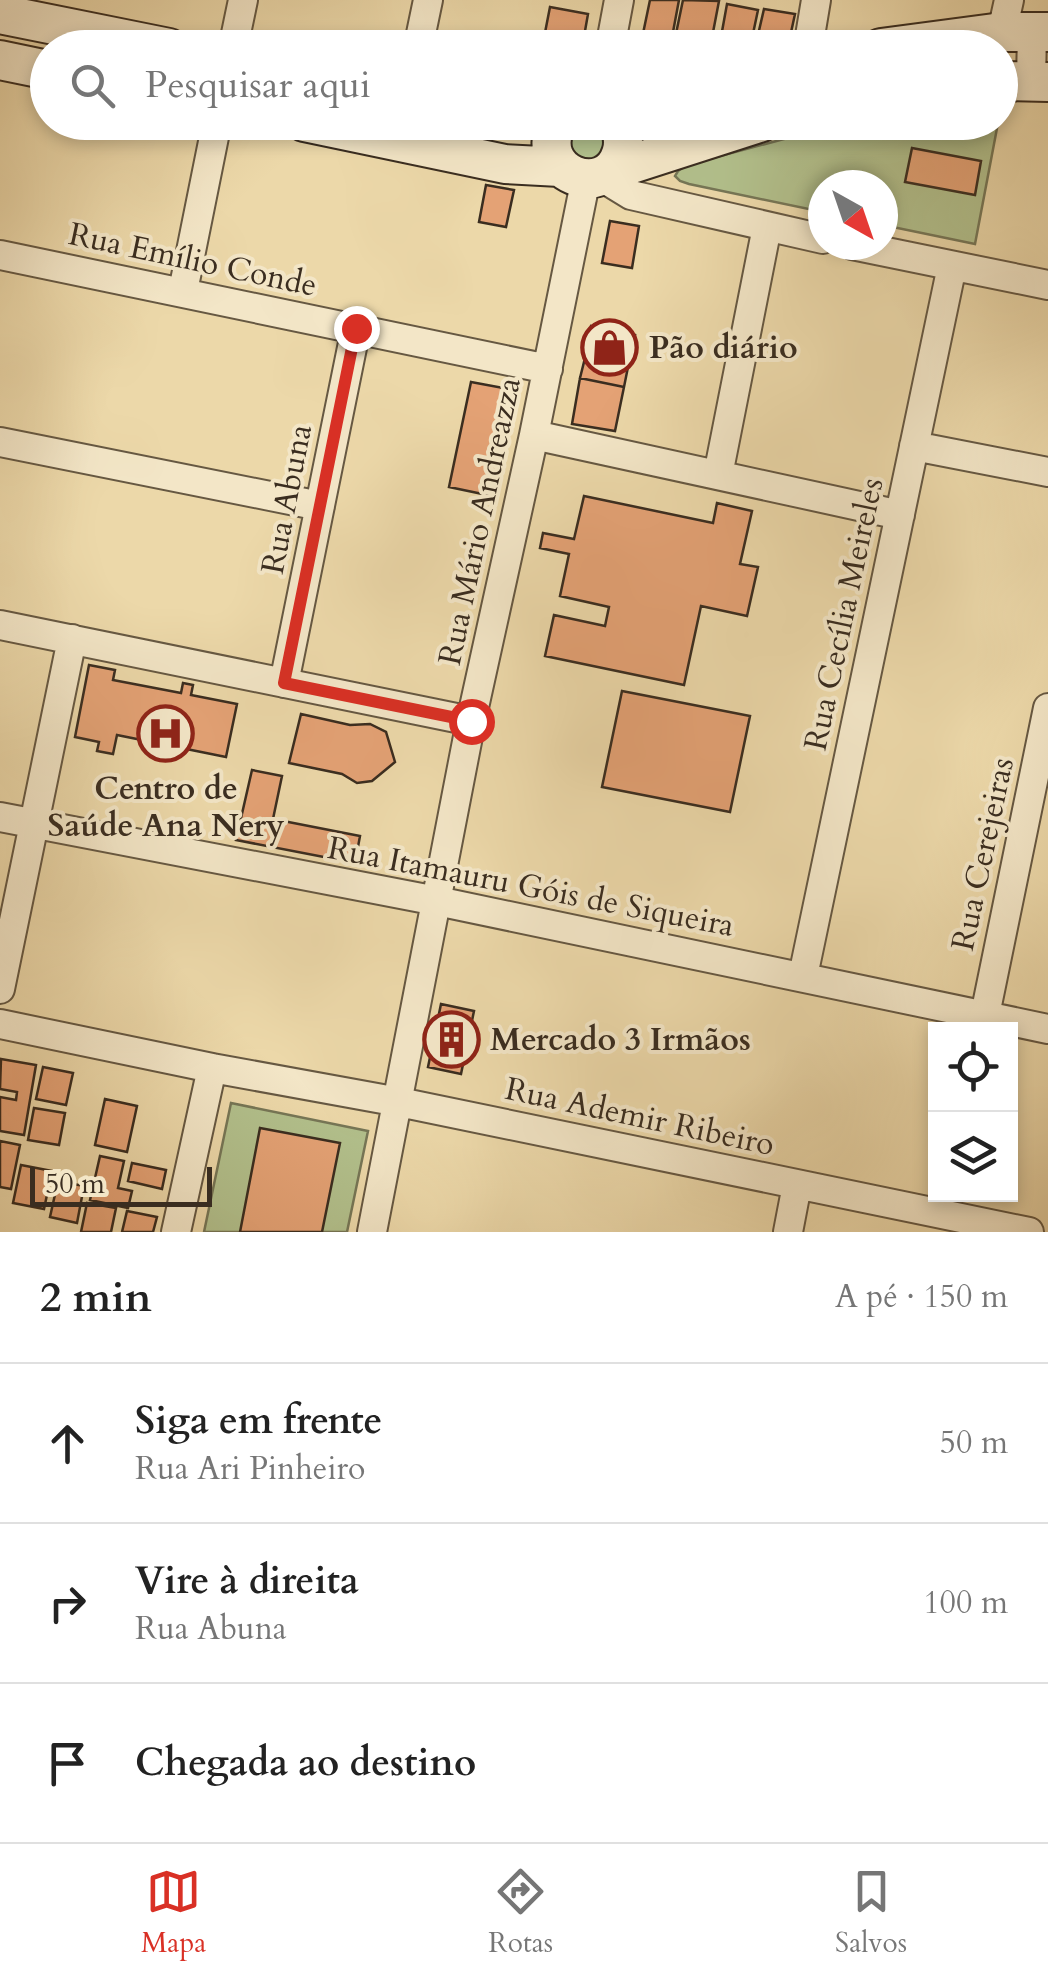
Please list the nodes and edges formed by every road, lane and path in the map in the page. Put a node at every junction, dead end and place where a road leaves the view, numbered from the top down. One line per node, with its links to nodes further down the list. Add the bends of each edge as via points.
1 (243, 0): 9 (street)
2 (428, 0): 10 (street)
3 (619, 0): 11 (street)
4 (816, 0): 12 (street)
5 (50, 12): 6 (street); 8 (street)
6 (0, 14)
7 (1023, 24): 13 (street); 16 (street)
8 (110, 30)
9 (237, 30)
10 (422, 30)
11 (613, 30)
12 (811, 30)
13 (987, 30)
14 (0, 60): 15 (street)
15 (30, 66)
16 (1026, 81)
17 (212, 140): 31 (street)
18 (390, 140): 23 (street)
19 (551, 140): 23 (street, via 551,148)
20 (624, 140): 23 (street, via 618,162)
21 (705, 140): 22 (street)
22 (660, 154): 23 (street); 24 (street, via 646,184)
23 (589, 173): 24 (street); 33 (street, Rua Mário Andreazza)
24 (655, 201): 25 (street)
25 (767, 227): 26 (street); 38 (street)
26 (808, 236)
27 (0, 255): 31 (street, Rua Emílio Conde)
28 (898, 255): 29 (street)
29 (952, 266): 30 (street); 36 (street, Rua Cecília Meireles)
30 (1048, 284)
31 (183, 291): 32 (street, Rua Emílio Conde)
32 (356, 328): 33 (street, Rua Emílio Conde); 39 (street, Rua Abuna)
33 (548, 368): 34 (street, Rua Mário Andreazza)
34 (534, 435): 38 (street); 45 (street, Rua Mário Andreazza)
35 (0, 442): 39 (street)
36 (914, 446): 37 (street); 40 (street, Rua Cecília Meireles)
37 (1048, 472)
38 (718, 475): 40 (street)
39 (320, 506): 43 (street, Rua Abuna)
40 (900, 515): 50 (street, Rua Cecília Meireles)
41 (0, 624): 42 (street)
42 (72, 639): 43 (street); 48 (street)
43 (284, 683): 45 (street)
44 (1048, 708): 46 (street, Rua Cerejeiras)
45 (471, 721): 49 (street, Rua Mário Andreazza)
46 (1042, 769): 52 (street, Rua Cerejeiras)
47 (0, 817): 48 (street, Rua Itamauru Góis de Siqueira)
48 (34, 824): 49 (street, Rua Itamauru Góis de Siqueira); 51 (street)
49 (437, 901): 50 (street, Rua Itamauru Góis de Siqueira); 56 (street, Rua Mário Andreazza)
50 (803, 976): 52 (street, Rua Itamauru Góis de Siqueira)
51 (0, 989)
52 (985, 1015): 54 (street, Rua Itamauru Góis de Siqueira)
53 (0, 1024): 55 (street, Rua Ademir Ribeiro)
54 (1048, 1029)
55 (212, 1068): 56 (street, Rua Ademir Ribeiro); 58 (street)
56 (399, 1102): 57 (street, Rua Ademir Ribeiro); 59 (street, Rua Mário Andreazza)
57 (797, 1184): 60 (street); 61 (street, Rua Ademir Ribeiro)
58 (176, 1232)
59 (372, 1232)
60 (788, 1232)
61 (1029, 1232)

